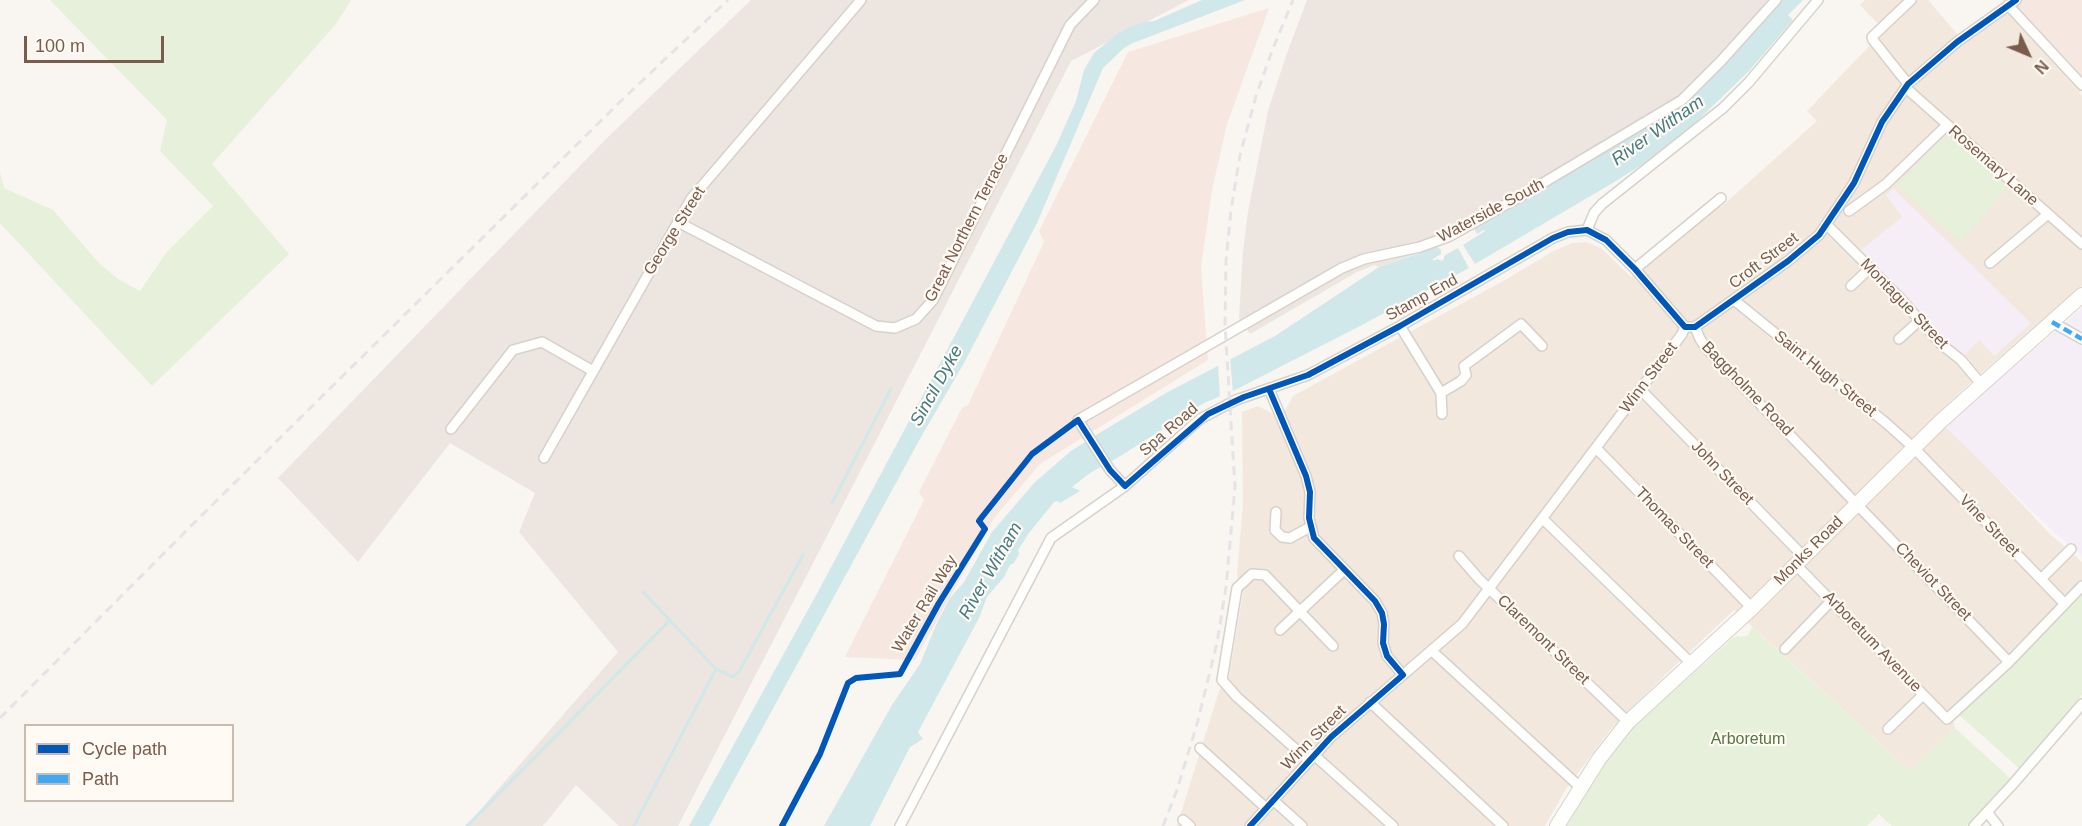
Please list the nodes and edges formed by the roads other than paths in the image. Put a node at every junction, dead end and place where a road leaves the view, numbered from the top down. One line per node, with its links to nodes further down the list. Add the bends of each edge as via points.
1 (861, 0): 13 (street, George Street, via 691,199)
2 (1094, 0): 13 (street, Great Northern Terrace, via 1070,26 933,300 916,320 895,328 876,326)
3 (1776, 0): 40 (street, Waterside South, via 1682,100 1450,236 1342,268 1078,420)
4 (1818, 0): 15 (street, via 1723,108 1602,204)
5 (1911, 0): 8 (street, Rosemary Lane, via 1872,37)
6 (2012, 3): 7 (street); 8 (street, Croft Street, via 1957,42)
7 (2082, 85)
8 (1907, 86): 9 (street, Rosemary Lane); 14 (street, Croft Street, via 1882,122 1854,183)
9 (1946, 126): 11 (street, via 1886,184); 12 (street, Rosemary Lane)
10 (1721, 198): 19 (street)
11 (1849, 211)
12 (2048, 214): 16 (street, Rosemary Lane); 17 (street)
13 (678, 222): 30 (street, George Street)
14 (1827, 225): 18 (street, Montague Street); 22 (street, Croft Street, via 1810,243)
15 (1587, 230): 19 (street, Baggholme Road, via 1606,240); 25 (street, Stamp End, via 1553,238)
16 (2082, 244)
17 (1990, 263)
18 (1870, 268): 20 (street); 23 (street, Montague Street)
19 (1635, 269): 26 (street, Baggholme Road)
20 (1851, 286)
21 (2082, 295): 24 (main road, Monks Road)
22 (1734, 300): 26 (street, Croft Street); 38 (street, Saint Hugh Street)
23 (1919, 321): 27 (street); 31 (street, Montague Street)
24 (2052, 322): 28 (street); 31 (main road, Monks Road)
25 (1400, 326): 32 (street, Stamp End, via 1308,375); 34 (street)
26 (1690, 327): 33 (street, Winn Street); 41 (street, Baggholme Road)
27 (1899, 339)
28 (2082, 339)
29 (1542, 346): 34 (street, via 1521,324 1464,366 1466,375 1461,381)
30 (593, 371): 36 (street, via 542,342 513,350); 39 (street, George Street)
31 (1981, 384): 38 (main road, Monks Road)
32 (1269, 389): 40 (street, Spa Road, via 1236,400 1200,419); 44 (street, via 1306,476)
33 (1640, 389): 37 (street, Winn Street); 47 (street, John Street)
34 (1441, 393): 35 (street)
35 (1442, 414)
36 (451, 429)
37 (1596, 448): 43 (street, Winn Street); 54 (street, Thomas Street)
38 (1914, 448): 41 (main road, Monks Road); 49 (street, Vine Street)
39 (544, 458)
40 (1125, 486): 74 (street, Spa Road, via 1051,538)
41 (1857, 503): 47 (main road, Monks Road); 60 (street, Cheviot Street)
42 (1276, 512): 44 (street, via 1275,530 1282,537 1290,538)
43 (1543, 519): 51 (street, Winn Street); 61 (street)
44 (1310, 528): 48 (street, via 1314,538)
45 (2071, 549): 49 (street)
46 (1459, 556): 51 (street, Claremont Street)
47 (1800, 561): 52 (street, Arboretum Avenue); 54 (main road, Monks Road)
48 (1344, 570): 55 (street); 62 (street, via 1382,613 1387,656)
49 (2041, 579): 53 (street, Vine Street)
50 (2082, 586): 53 (street)
51 (1489, 589): 59 (street, Winn Street, via 1462,624); 66 (street, Claremont Street)
52 (1831, 601): 58 (street); 63 (street, Arboretum Avenue)
53 (2065, 604): 60 (street)
54 (1752, 608): 61 (main road, Monks Road)
55 (1300, 611): 56 (street); 57 (street); 69 (street, via 1265,575 1252,574 1237,588 1222,680 1237,697)
56 (1280, 630)
57 (1333, 646)
58 (1785, 649)
59 (1432, 651): 62 (street, Winn Street); 70 (street)
60 (2009, 662): 63 (street, Arboretum Avenue, via 1947,719)
61 (1692, 664): 66 (main road, Monks Road)
62 (1403, 675): 64 (street, Winn Street)
63 (1923, 695): 67 (street)
64 (1370, 702): 69 (street, Winn Street); 78 (street)
65 (2082, 704): 73 (street)
66 (1629, 722): 70 (main road, Monks Road)
67 (1888, 729)
68 (1200, 747): 72 (street)
69 (1311, 757): 71 (street, Winn Street); 77 (street)
70 (1580, 787): 79 (main road, Monks Road)
71 (1273, 800): 72 (street, Winn Street); 76 (street)
72 (1266, 808): 75 (street, Winn Street)
73 (1987, 812): 80 (street); 81 (street)
74 (900, 826)
75 (1250, 826)
76 (1302, 826)
77 (1394, 826)
78 (1503, 826)
79 (1557, 826)
80 (1974, 826)
81 (1998, 826)

